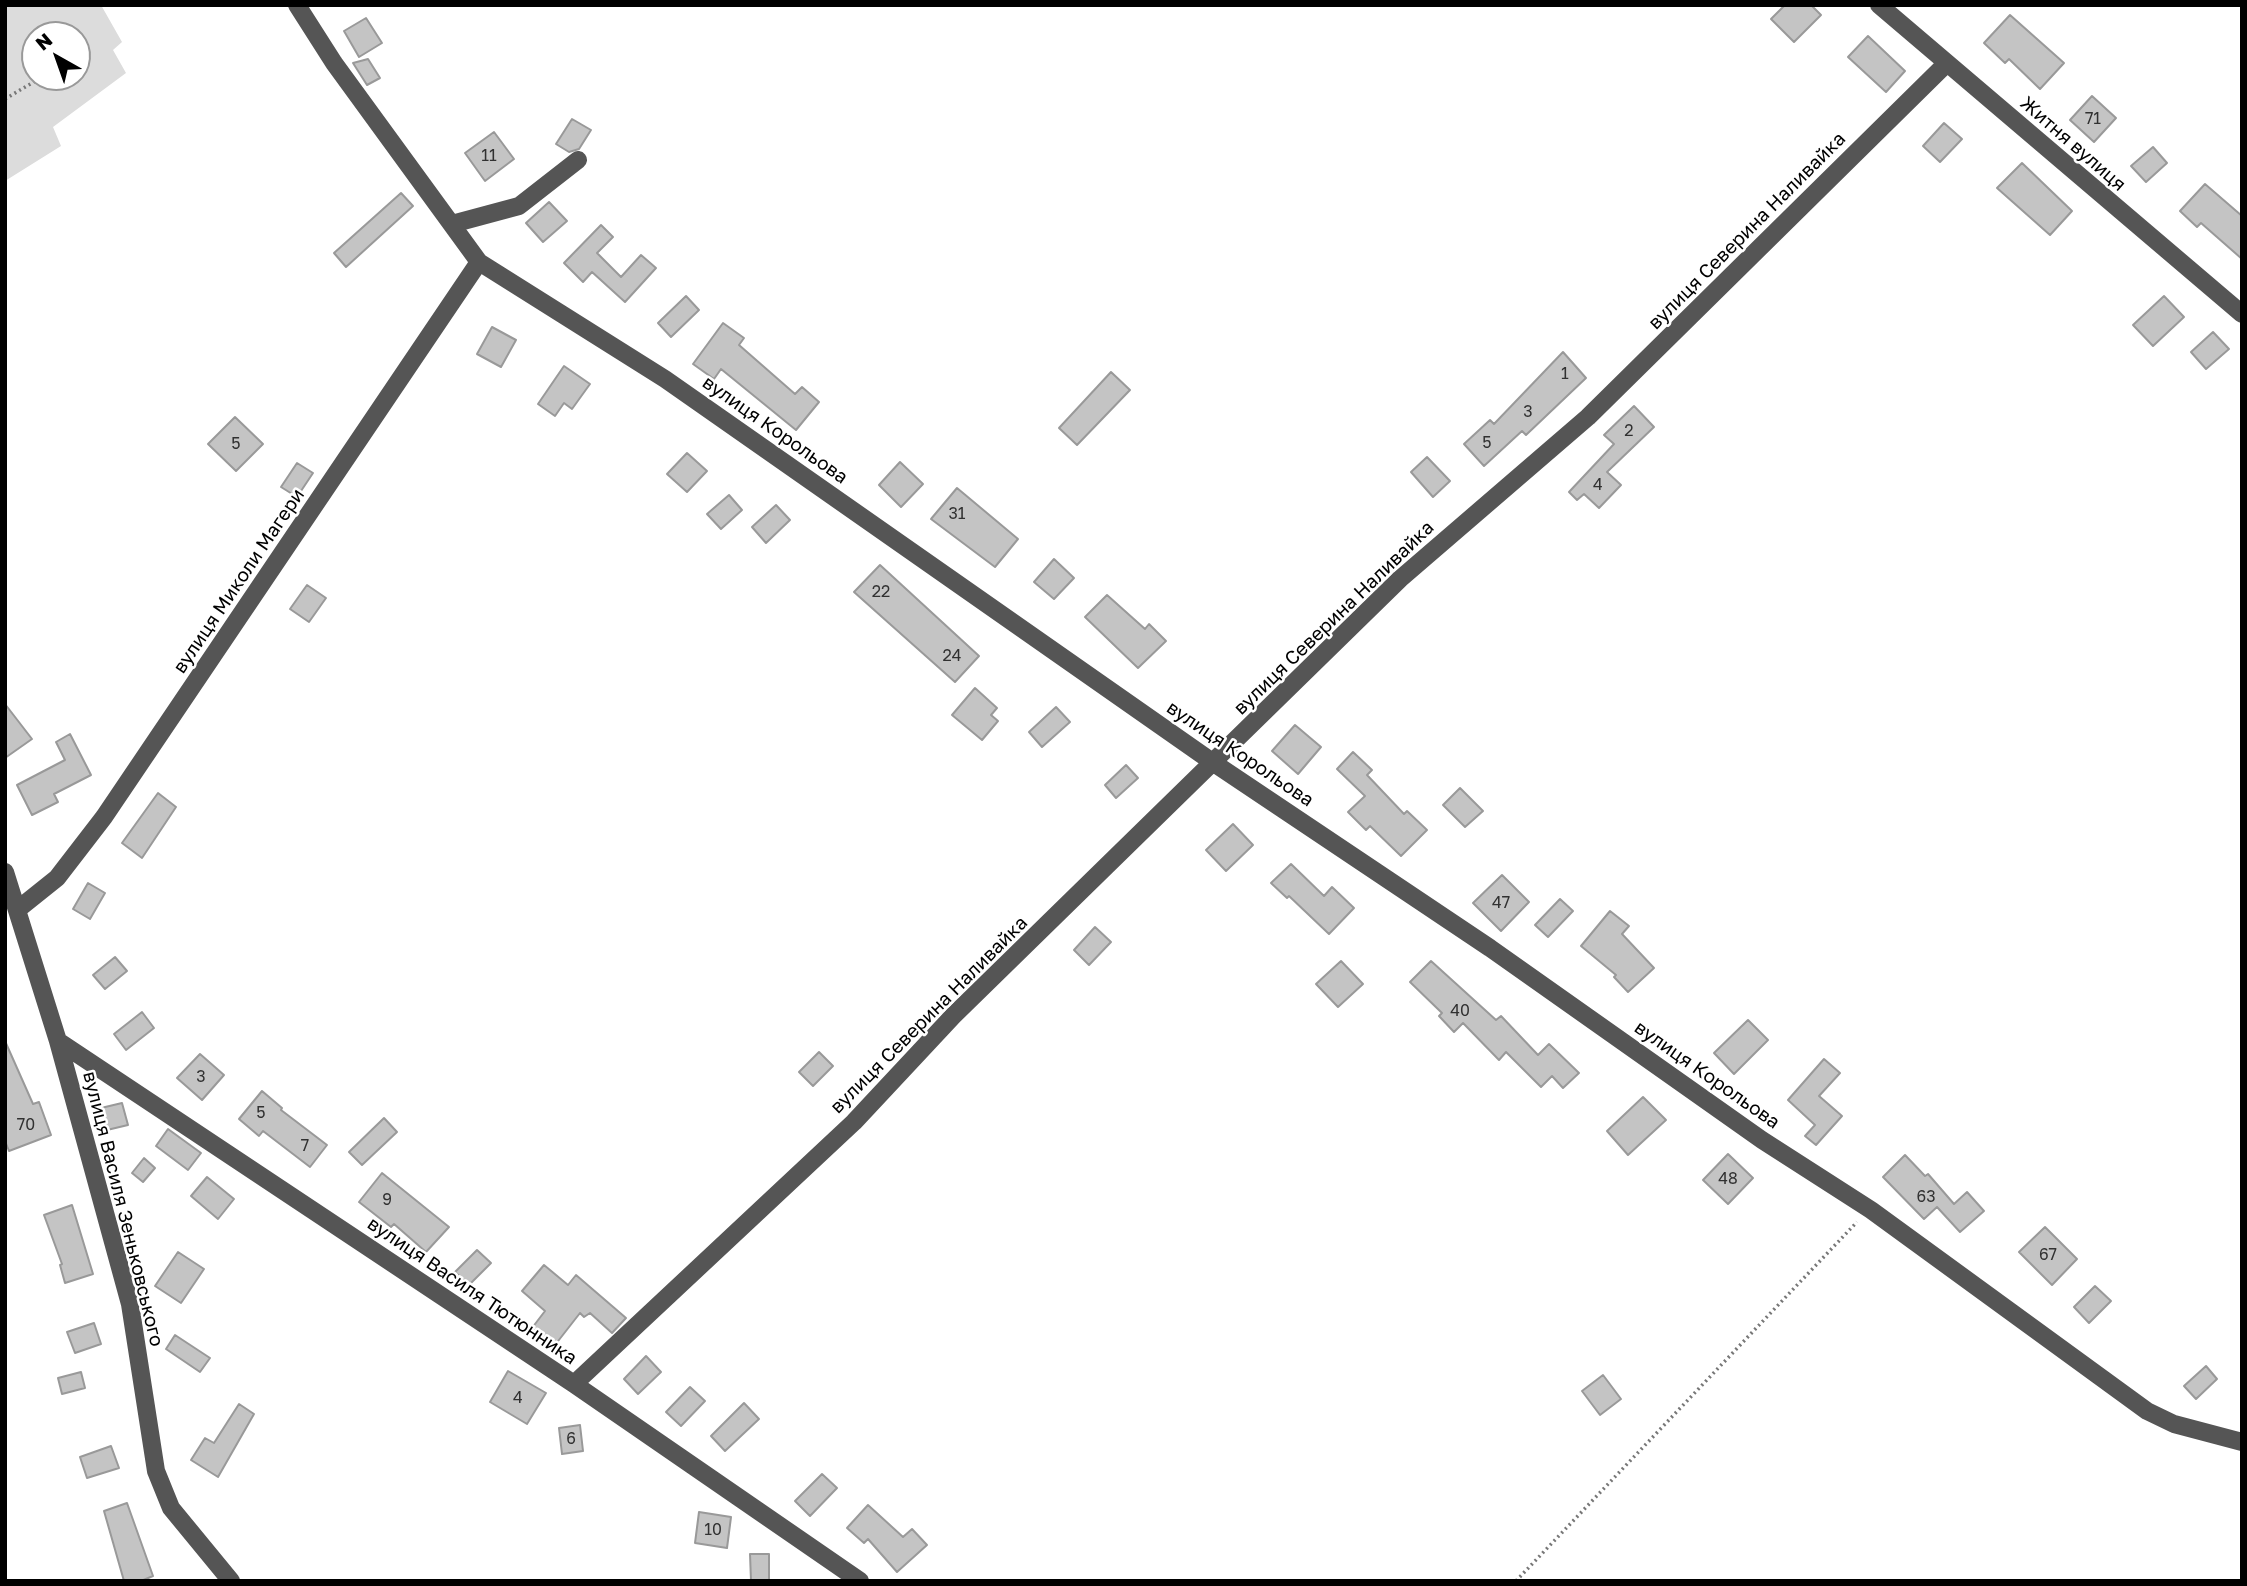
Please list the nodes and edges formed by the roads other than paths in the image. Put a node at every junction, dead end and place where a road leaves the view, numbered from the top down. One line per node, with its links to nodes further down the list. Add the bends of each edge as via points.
1 (297, 5): 5 (street, вулиця Корольова)
2 (1879, 5): 3 (street, Житня вулиця)
3 (1947, 63): 7 (street, Житня вулиця); 8 (street, вулиця Северина Наливайка, via 1588,417 1400,579)
4 (578, 160): 5 (street, via 519,206)
5 (452, 225): 6 (street, вулиця Корольова)
6 (479, 262): 8 (street, вулиця Корольова, via 676,387); 10 (street, вулиця Миколи Магери, via 104,817 57,878)
7 (2242, 314)
8 (1214, 763): 12 (street, вулиця Северина Наливайка, via 953,1016 844,1131); 13 (street, вулиця Корольова, via 1871,1210 2147,1411 2174,1424)
9 (5, 872): 10 (street, вулиця Василя Зеньковського)
10 (17, 909): 11 (street, вулиця Василя Зеньковського)
11 (58, 1041): 12 (street, вулиця Василя Тютюнника); 14 (street, вулиця Василя Зеньковського, via 130,1304 156,1471 172,1508)
12 (574, 1384): 15 (street, вулиця Василя Тютюнника)
13 (2242, 1442)
14 (231, 1581)
15 (860, 1581)

